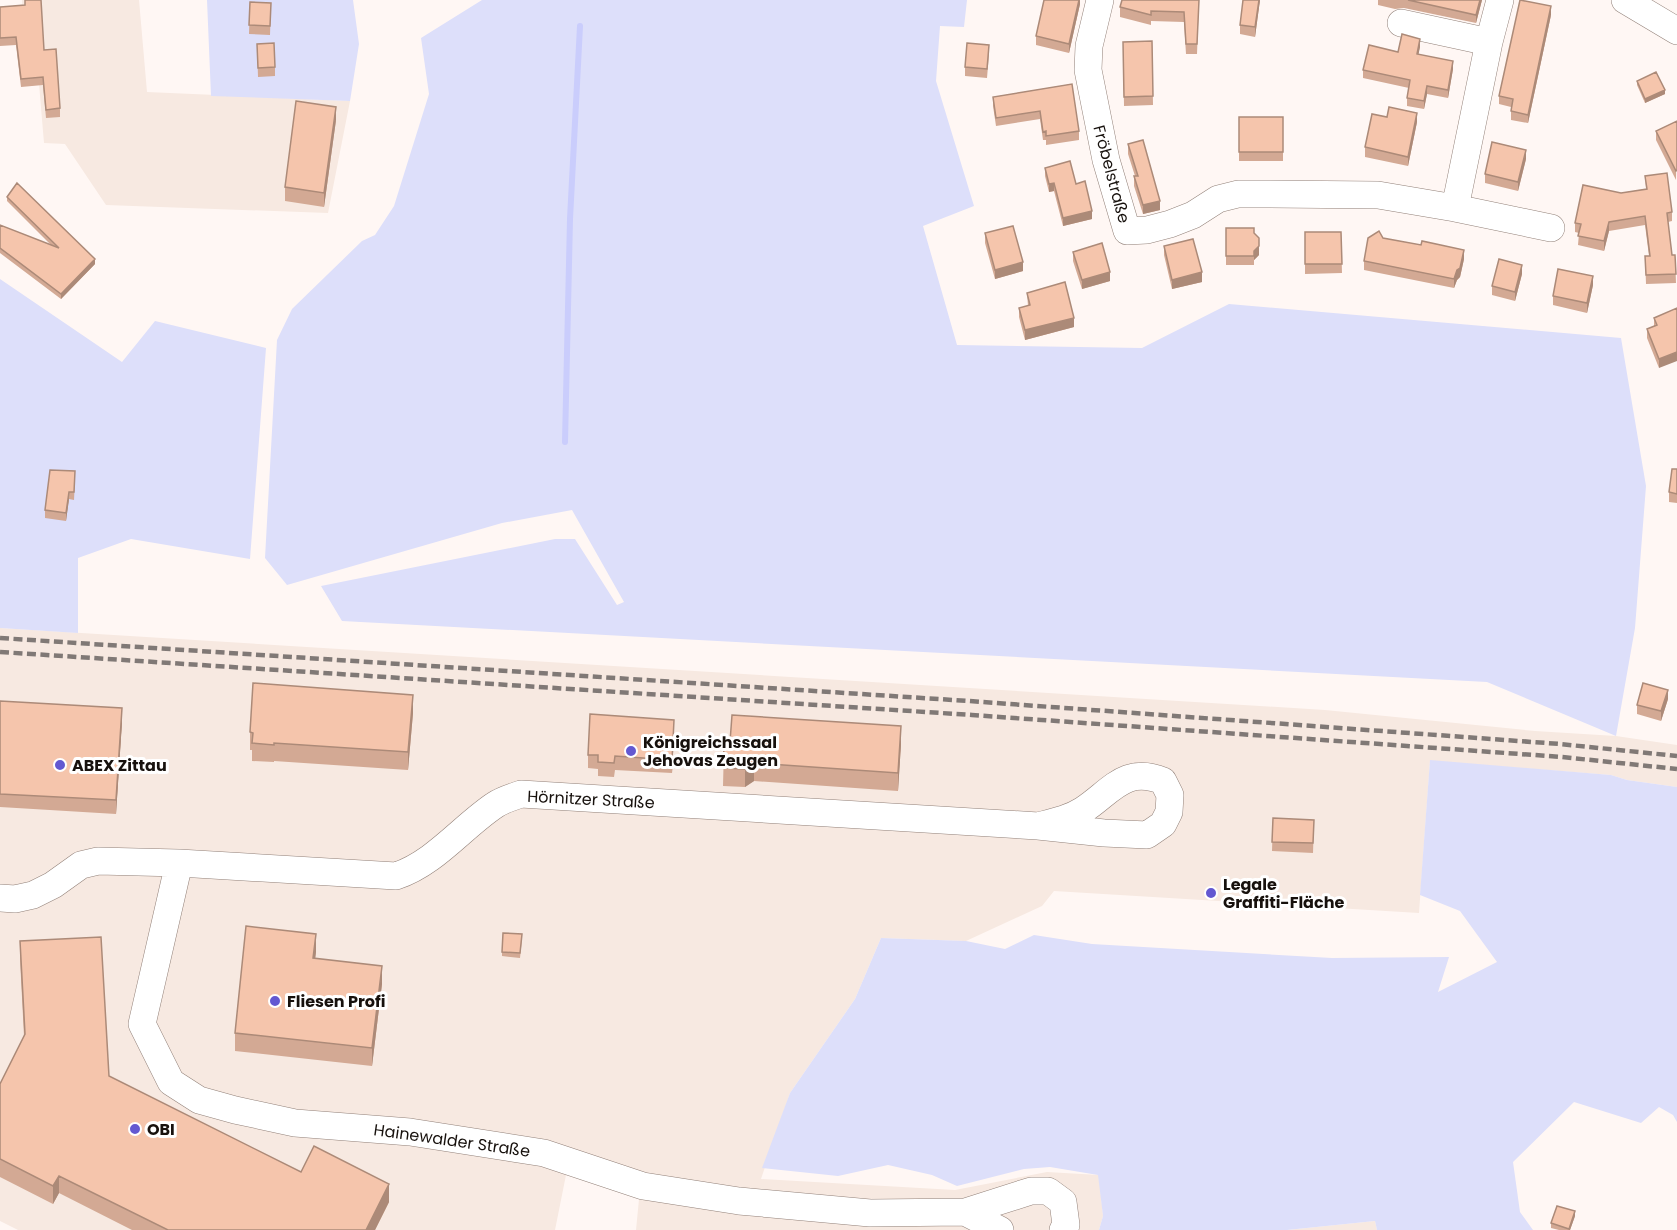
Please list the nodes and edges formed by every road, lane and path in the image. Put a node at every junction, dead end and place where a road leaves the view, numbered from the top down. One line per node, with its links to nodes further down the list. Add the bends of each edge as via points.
1 (1101, 0): 7 (street, Fröbelstraße, via 1089,46 1088,70 1106,160 1127,231 1170,224 1238,194 1378,195)
2 (1500, 0): 6 (street)
3 (1625, 0): 5 (street)
4 (1401, 23): 6 (street)
5 (1677, 31)
6 (1489, 42): 7 (street)
7 (1455, 208): 8 (street, Fröbelstraße)
8 (1551, 228)
9 (1038, 826): 10 (street, Hörnitzer Straße, via 521,794 496,803 449,844 396,876)
10 (179, 863): 11 (street, Hörnitzer Straße, via 98,861 67,873 33,895); 12 (street, Hainewalder Straße, via 142,1024 171,1082 199,1100 295,1123 410,1132 502,1145 544,1153 643,1186 740,1201 870,1213)
11 (0, 898)
12 (965, 1212): 13 (street, Hainewalder Straße); 14 (street, Hainewalder Straße, via 1031,1191 1048,1191 1063,1202)
13 (1000, 1230)
14 (1064, 1230)

